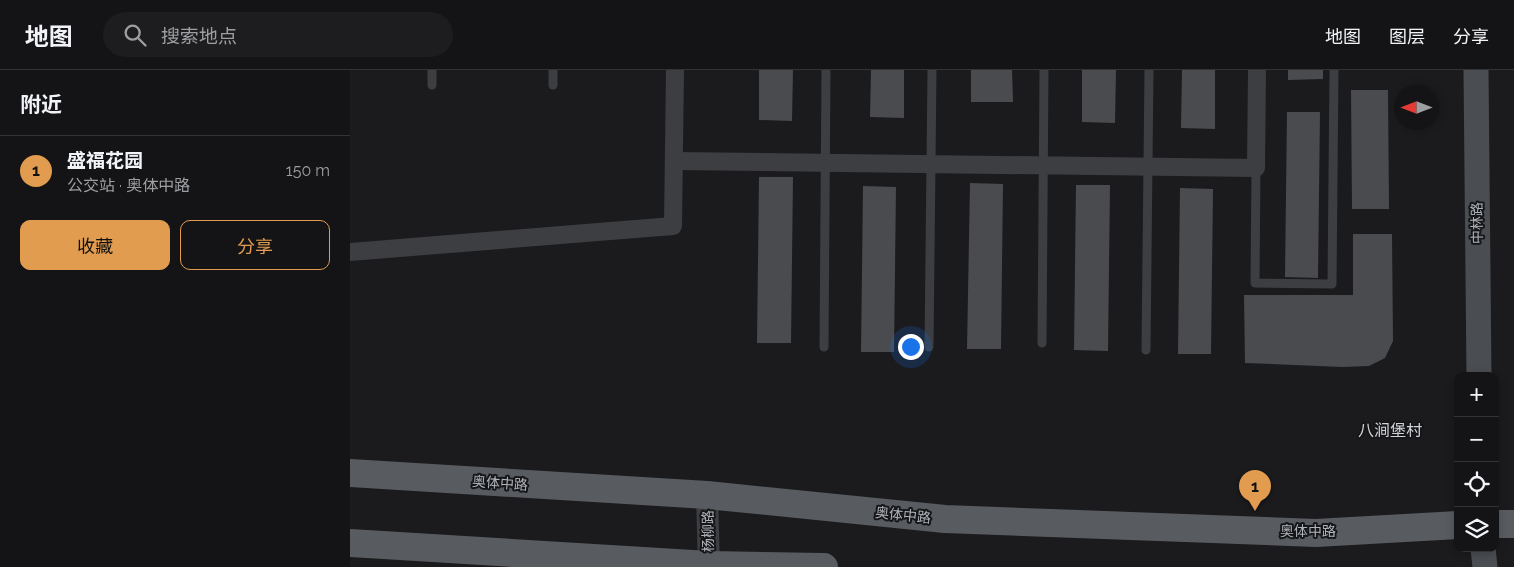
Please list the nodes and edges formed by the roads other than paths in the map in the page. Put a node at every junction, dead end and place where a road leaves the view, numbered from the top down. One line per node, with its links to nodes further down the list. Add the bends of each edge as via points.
1 (432, 70): 11 (lane)
2 (553, 70): 12 (lane)
3 (676, 70): 13 (street)
4 (826, 70): 14 (lane)
5 (932, 70): 15 (lane)
6 (1044, 70): 16 (lane)
7 (1148, 70): 17 (lane)
8 (1256, 70): 18 (street)
9 (1334, 70): 18 (lane, via 1332,284 1255,283)
10 (1476, 70): 24 (main road, 中林路)
11 (432, 85)
12 (553, 85)
13 (674, 161): 14 (street); 19 (street, via 673,226)
14 (826, 163): 15 (street); 21 (lane)
15 (931, 164): 16 (street); 22 (lane)
16 (1043, 165): 17 (street); 20 (lane)
17 (1148, 167): 18 (street); 23 (lane)
18 (1256, 168)
19 (350, 252)
20 (1042, 343)
21 (824, 347)
22 (929, 347)
23 (1146, 350)
24 (1479, 372)
25 (350, 473): 26 (main road, 奥体中路)
26 (707, 495): 29 (main road, 奥体中路, via 945,519 1144,528 1316,533); 32 (street, 杨柳路)
27 (1499, 524): 28 (main road)
28 (1514, 524)
29 (1454, 525)
30 (350, 543): 32 (main road)
31 (1483, 552): 34 (main road)
32 (709, 566): 33 (main road)
33 (824, 567)
34 (1485, 567)

